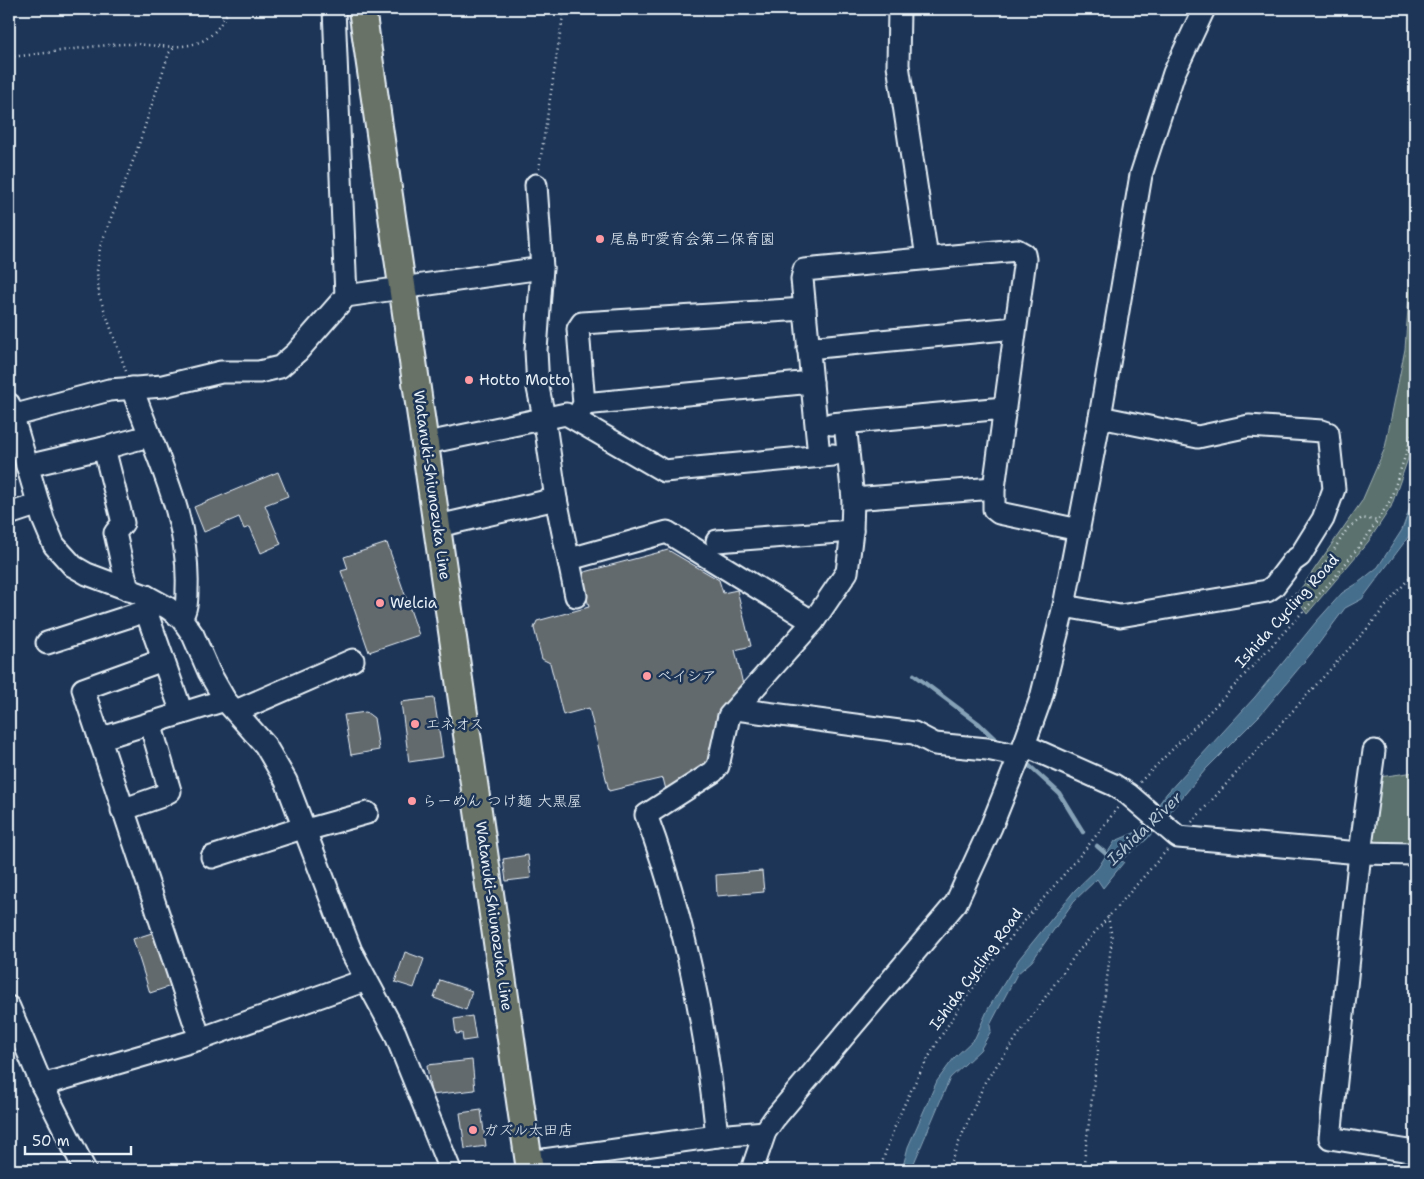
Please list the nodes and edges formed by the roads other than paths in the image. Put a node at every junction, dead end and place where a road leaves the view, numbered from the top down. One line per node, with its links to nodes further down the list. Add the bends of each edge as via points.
1 (334, 9): 9 (street)
2 (362, 9): 8 (main road, Watanuki-Shiunozuka Line)
3 (899, 9): 6 (street, via 898,65)
4 (1204, 9): 19 (street, via 1174,73 1146,157 1116,312)
5 (536, 186): 7 (street)
6 (927, 258): 10 (street, via 808,269 802,273); 11 (street, via 1021,252 1024,259)
7 (542, 268): 8 (street); 18 (street, via 536,350 538,388)
8 (403, 289): 9 (street); 23 (main road, Watanuki-Shiunozuka Line)
9 (346, 296): 14 (street, via 280,367 259,372 221,372 163,386)
10 (805, 309): 12 (street); 17 (street, via 582,323 578,329)
11 (1015, 328): 12 (street); 15 (street)
12 (808, 348): 13 (street)
13 (812, 382): 17 (street); 21 (street)
14 (132, 388): 16 (street); 22 (street)
15 (1004, 408): 20 (street); 28 (street)
16 (10, 410): 27 (street)
17 (580, 411): 18 (street); 26 (street, via 664,471)
18 (544, 417): 23 (street); 29 (street)
19 (1100, 417): 34 (street); 40 (street, via 1198,437 1248,426 1322,431 1328,433 1334,489 1323,519 1300,556 1267,591 1120,616)
20 (845, 423): 21 (street); 25 (street)
21 (816, 425): 26 (street)
22 (149, 436): 24 (street); 41 (street, via 171,488 188,555 186,605)
23 (426, 442): 33 (main road, Watanuki-Shiunozuka Line)
24 (104, 448): 27 (street); 39 (street, via 123,522 115,533)
25 (848, 454): 26 (street); 30 (street)
26 (819, 456)
27 (27, 466): 31 (street)
28 (994, 488): 30 (street); 34 (street, via 993,505 999,513)
29 (556, 499): 33 (street); 37 (street)
30 (852, 499): 35 (street)
31 (39, 504): 32 (street); 39 (street, via 54,545 64,559 87,574)
32 (9, 514)
33 (438, 526): 66 (main road, Watanuki-Shiunozuka Line)
34 (1079, 530): 40 (street)
35 (852, 531): 36 (street); 42 (street, via 847,572)
36 (717, 542)
37 (570, 559): 38 (street); 42 (street, via 667,532)
38 (576, 596)
39 (140, 599): 41 (street); 43 (street); 44 (street)
40 (1064, 606): 51 (street, via 1041,698)
41 (181, 618): 46 (street)
42 (813, 622): 47 (street)
43 (47, 643)
44 (163, 660): 48 (street); 50 (street, via 83,689)
45 (353, 660): 46 (street)
46 (230, 705): 48 (street); 55 (street, via 265,745)
47 (736, 709): 51 (street, via 914,733 935,744); 64 (street, via 729,716 718,766 706,778 646,815 677,910 710,1067)
48 (182, 713): 49 (street)
49 (150, 723): 50 (street); 53 (street, via 170,791)
50 (99, 739): 53 (street)
51 (1022, 751): 56 (street, via 1114,785 1132,796 1177,836 1193,840); 63 (street, via 956,904)
52 (1374, 751): 56 (street)
53 (122, 810): 61 (street)
54 (367, 813): 55 (street)
55 (306, 828): 58 (street); 59 (street, via 339,924)
56 (1360, 853): 57 (street); 65 (street, via 1330,1138)
57 (1415, 854)
58 (212, 857)
59 (366, 980): 61 (street); 68 (street, via 396,1033)
60 (9, 1007): 62 (street)
61 (200, 1039): 62 (street)
62 (42, 1085): 67 (street)
63 (765, 1132): 64 (street); 69 (street)
64 (718, 1136): 66 (street)
65 (1415, 1152)
66 (529, 1166)
67 (78, 1168)
68 (450, 1170)
69 (752, 1170)

